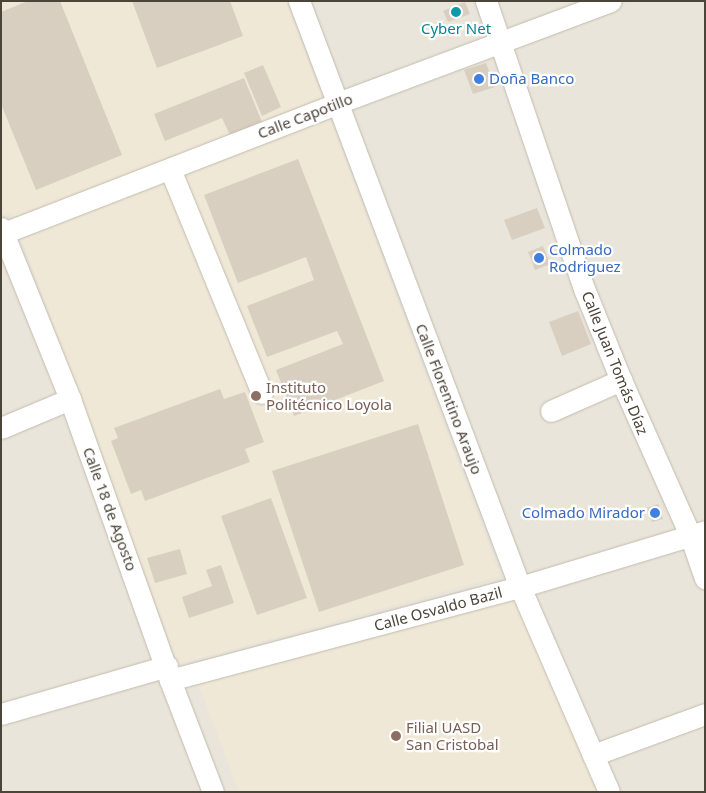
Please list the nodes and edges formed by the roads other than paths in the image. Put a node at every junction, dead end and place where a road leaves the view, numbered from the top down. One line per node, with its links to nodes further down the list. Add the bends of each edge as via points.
1 (300, 1): 5 (street, Calle Florentino Araujo)
2 (486, 1): 4 (street, Calle Juan Tomás Díaz)
3 (611, 1): 4 (street, Calle Capotillo)
4 (500, 44): 5 (street, Calle Capotillo); 8 (street, Calle Juan Tomás Díaz, via 585,291)
5 (338, 103): 6 (street, Calle Capotillo); 15 (street, Calle Florentino Araujo)
6 (170, 169): 7 (street, Calle Capotillo); 9 (street)
7 (2, 232): 10 (street, Calle 18 de Agosto)
8 (621, 380): 11 (street); 13 (street, Calle Juan Tomás Díaz)
9 (262, 393)
10 (70, 399): 12 (street); 16 (street, Calle 18 de Agosto)
11 (551, 411)
12 (1, 428)
13 (697, 533): 14 (street, Calle Juan Tomás Díaz); 15 (street, Calle Osvaldo Bazil)
14 (705, 578)
15 (520, 587): 16 (street, Calle Osvaldo Bazil); 19 (street, Calle Florentino Araujo)
16 (168, 673): 17 (street, Calle Osvaldo Bazil); 20 (street, Calle 18 de Agosto)
17 (1, 714)
18 (705, 714): 19 (street)
19 (593, 754): 21 (street, Calle Florentino Araujo)
20 (213, 792)
21 (610, 792)

